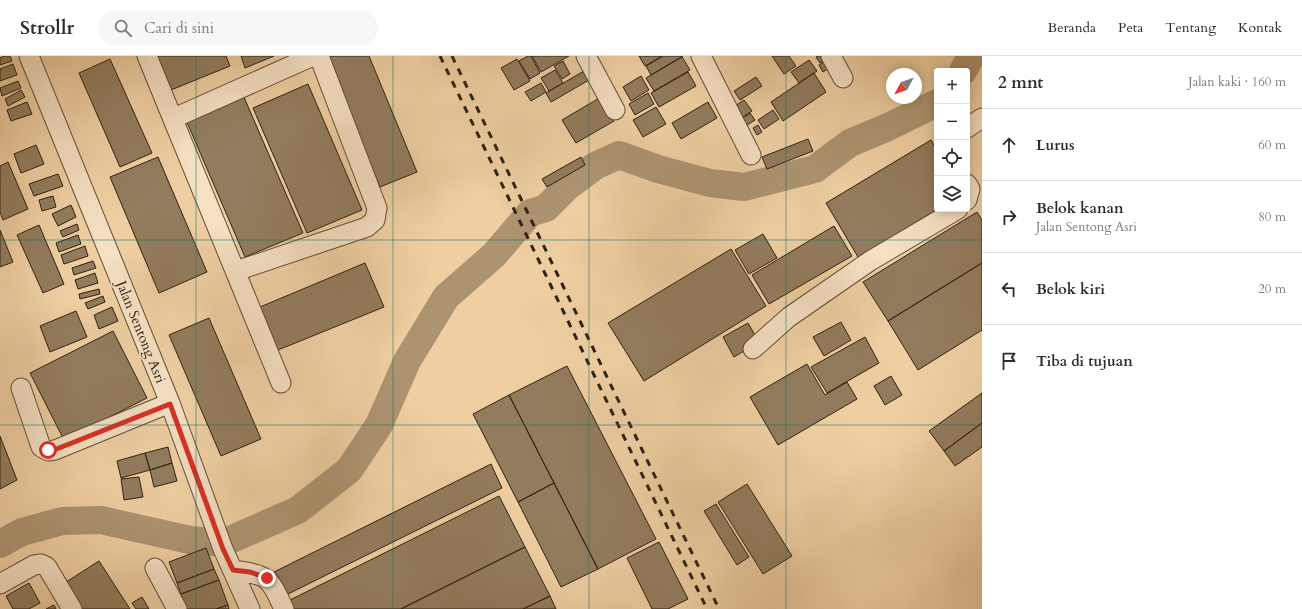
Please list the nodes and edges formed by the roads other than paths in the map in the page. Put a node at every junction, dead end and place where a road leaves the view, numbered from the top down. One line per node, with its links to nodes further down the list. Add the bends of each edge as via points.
1 (29, 56): 19 (street, Jalan Sentong Asri)
2 (147, 56): 10 (street)
3 (313, 56): 10 (street)
4 (319, 56): 15 (street, via 377,208 375,220 367,227)
5 (586, 56): 9 (street)
6 (701, 56): 13 (street)
7 (831, 56): 8 (street)
8 (843, 78)
9 (615, 110)
10 (174, 118): 15 (street)
11 (982, 118): 12 (street)
12 (970, 126)
13 (751, 155)
14 (953, 212): 16 (street, via 870,261 789,317)
15 (236, 271): 17 (street)
16 (754, 349)
17 (281, 383)
18 (21, 388): 19 (street, via 41,447 48,450 54,450)
19 (170, 404): 21 (street, Jalan Sentong Asri, via 206,505)
20 (155, 568): 24 (street)
21 (233, 570): 25 (street, Jalan Sentong Asri); 26 (street, via 267,578)
22 (0, 584): 23 (street, via 34,565 41,564 47,568)
23 (72, 609)
24 (177, 609)
25 (250, 609)
26 (284, 609)

